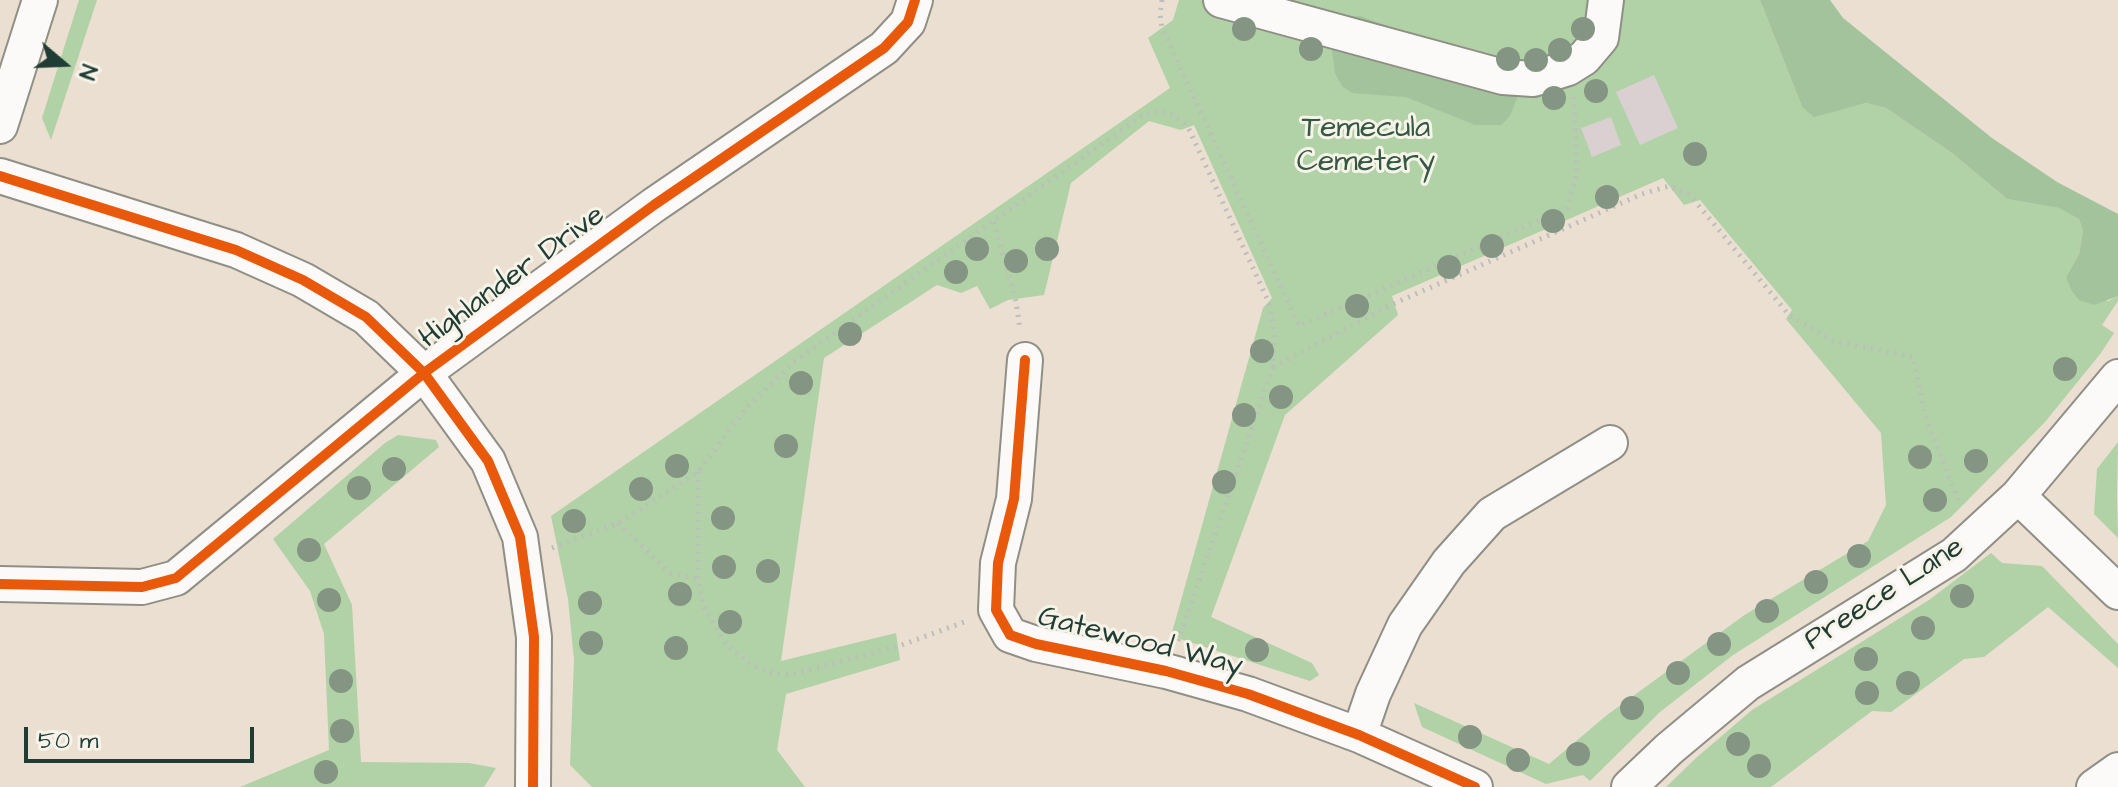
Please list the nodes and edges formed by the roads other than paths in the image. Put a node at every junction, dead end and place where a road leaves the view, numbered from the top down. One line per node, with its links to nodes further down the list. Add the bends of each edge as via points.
1 (40, 0): 5 (street)
2 (915, 0): 8 (street, Highlander Drive, via 908,22 884,48 654,205)
3 (1221, 0): 4 (street, via 1503,77 1533,79 1584,58 1601,38)
4 (1606, 0)
5 (0, 126)
6 (0, 176): 8 (street, via 236,250 303,280 366,317)
7 (1025, 360): 14 (street, Gatewood Way, via 1014,499 998,563 996,610 1010,635 1248,694)
8 (424, 373): 12 (street, Highlander Drive, via 176,578 142,587); 16 (street, via 488,461 520,537 534,637)
9 (2118, 377): 11 (street, Preece Lane)
10 (1610, 443): 14 (street, via 1492,514 1449,562 1405,625)
11 (2018, 496): 13 (street); 18 (street, Preece Lane, via 1954,555 1748,683)
12 (0, 584)
13 (2118, 592)
14 (1359, 735): 17 (street, Gatewood Way)
15 (2118, 770): 19 (street)
16 (533, 787)
17 (1475, 787)
18 (1629, 787)
19 (2094, 787)

